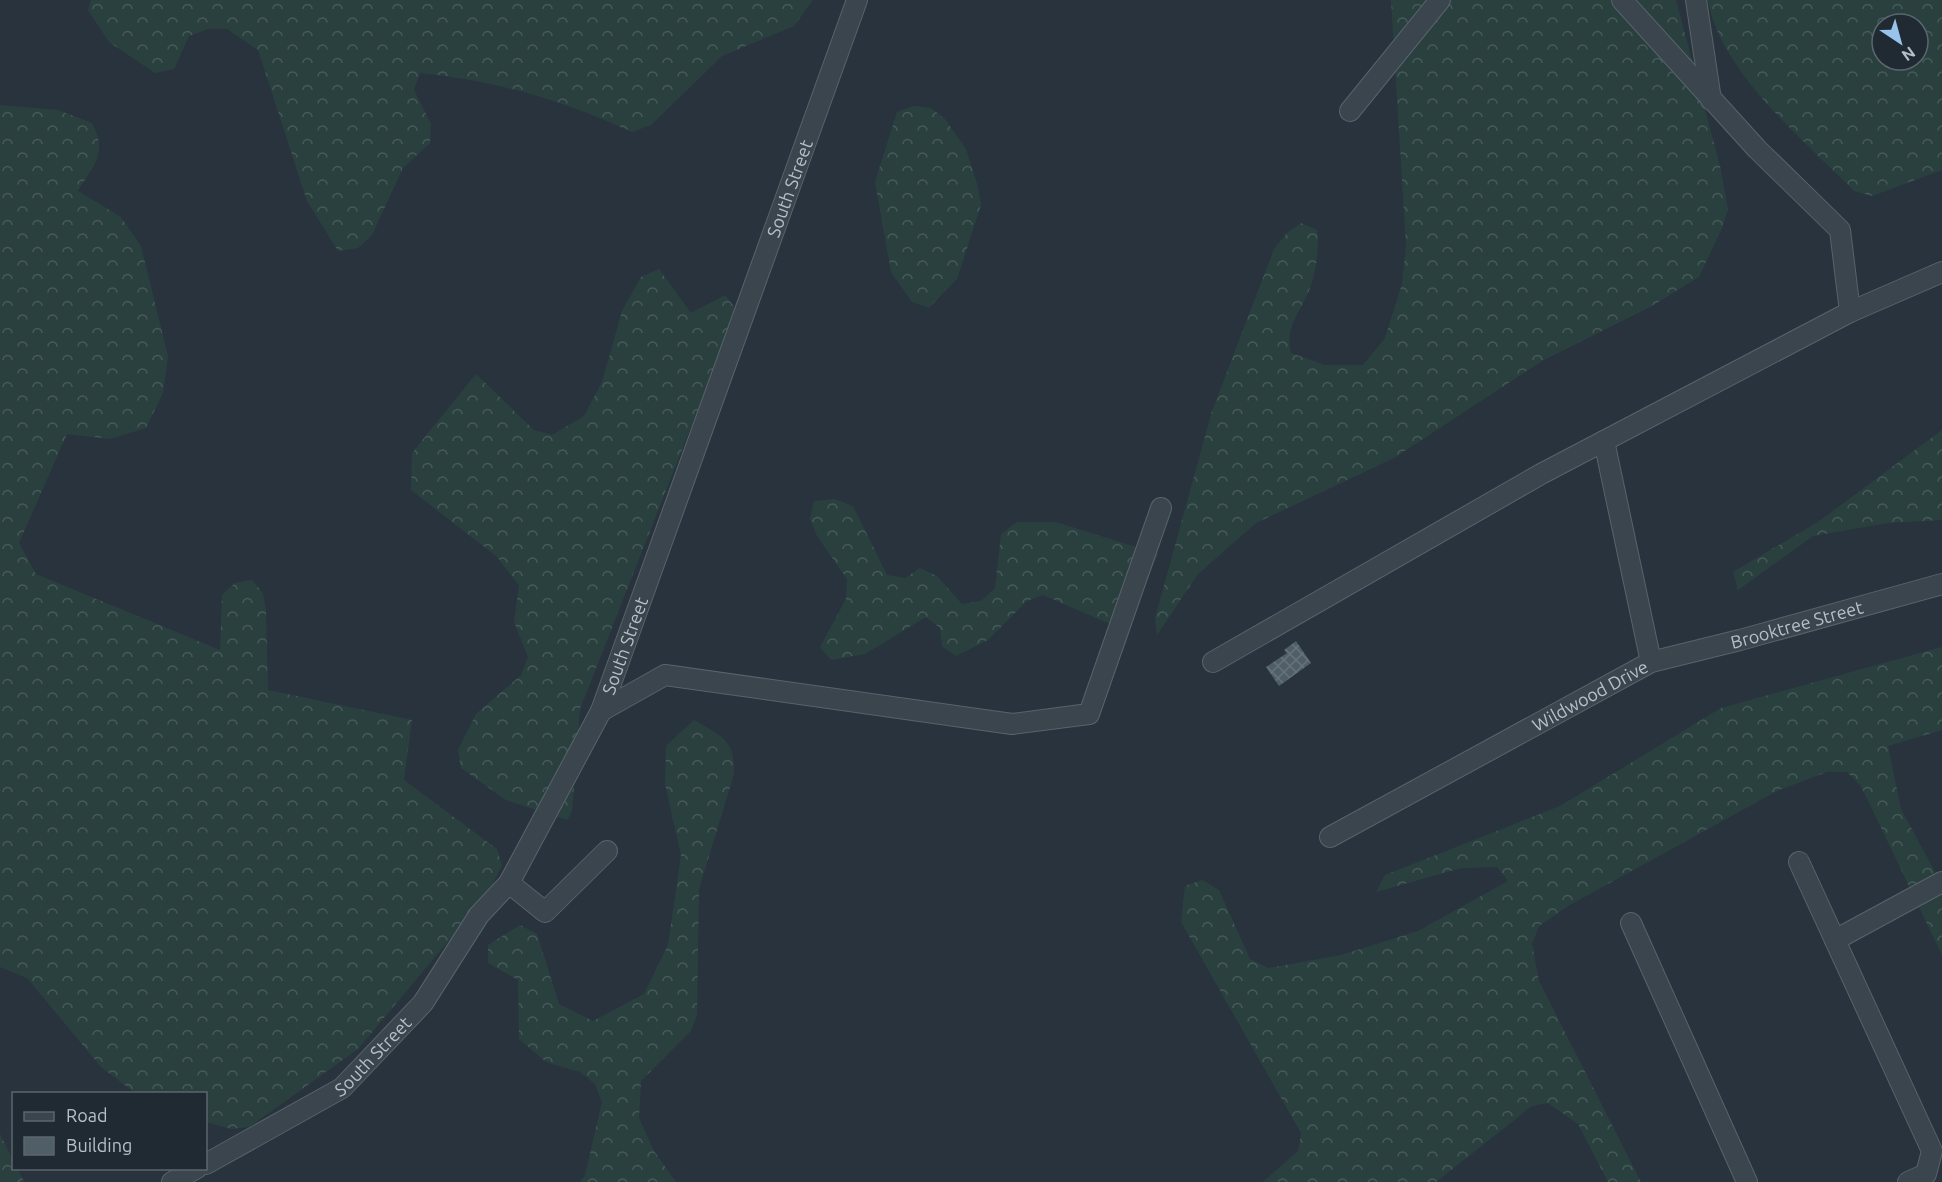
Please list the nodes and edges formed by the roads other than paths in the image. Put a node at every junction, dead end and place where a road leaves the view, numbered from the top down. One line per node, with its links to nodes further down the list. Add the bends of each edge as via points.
1 (857, 0): 14 (street, South Street)
2 (1440, 0): 6 (street)
3 (1622, 0): 5 (street)
4 (1695, 0): 5 (street)
5 (1711, 100): 8 (street, via 1840,230)
6 (1350, 111)
7 (1942, 272): 8 (street)
8 (1850, 312): 9 (street)
9 (1604, 441): 12 (street); 13 (street, Wildwood Drive)
10 (1161, 508): 14 (street, via 1089,714 1012,724 665,675)
11 (1942, 584): 13 (street, Brooktree Street)
12 (1213, 662)
13 (1651, 662): 15 (street, Wildwood Drive)
14 (601, 711): 19 (street, South Street)
15 (1330, 837)
16 (607, 851): 19 (street, via 544,912)
17 (1799, 862): 21 (street)
18 (1942, 882): 21 (street)
19 (509, 883): 22 (street, South Street, via 479,915 423,1003 342,1088)
20 (1631, 923): 25 (street)
21 (1835, 940): 26 (street, via 1932,1151 1926,1174)
22 (207, 1163)
23 (193, 1170): 24 (street)
24 (172, 1182)
25 (1747, 1182)
26 (1908, 1182)

